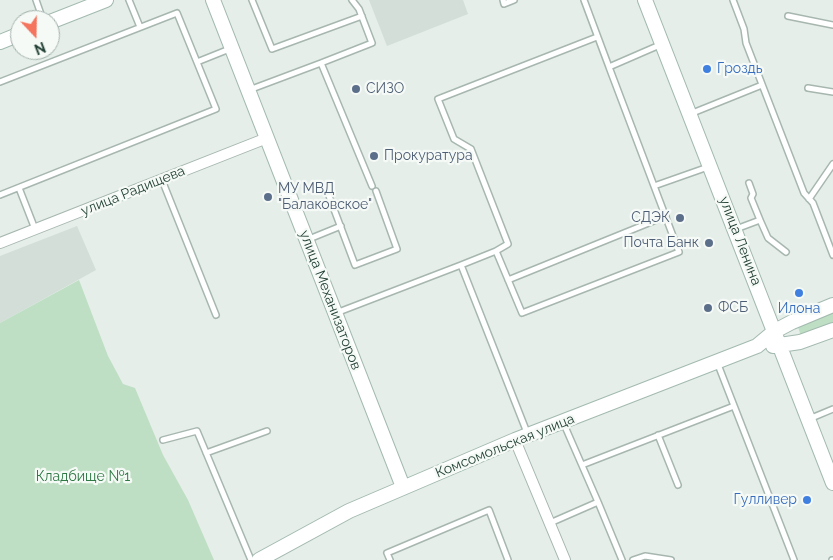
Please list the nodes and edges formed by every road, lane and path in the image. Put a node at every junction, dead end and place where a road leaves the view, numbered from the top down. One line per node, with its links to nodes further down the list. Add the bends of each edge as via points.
1 (106, 0): 13 (main road, via 84,5)
2 (129, 0): 15 (lane)
3 (213, 0): 18 (main road, улица Механизаторов)
4 (252, 0): 11 (lane, via 272,49)
5 (352, 0): 11 (lane)
6 (503, 0): 7 (lane, via 504,4)
7 (514, 0)
8 (584, 0): 16 (lane)
9 (645, 0): 17 (main road, улица Ленина)
10 (733, 0): 23 (lane)
11 (362, 16): 20 (lane, via 372,43)
12 (788, 16): 14 (lane)
13 (60, 17)
14 (833, 25)
15 (140, 27): 19 (lane, via 177,13); 22 (lane)
16 (598, 37): 21 (lane); 45 (lane, via 438,99 454,139 471,149 508,244)
17 (662, 43): 21 (lane); 27 (main road, улица Ленина)
18 (232, 48): 19 (lane); 25 (main road, улица Механизаторов)
19 (197, 62): 34 (lane, via 216,109)
20 (321, 63): 25 (lane); 40 (lane, via 397,249 356,265)
21 (609, 67): 33 (lane)
22 (0, 82)
23 (762, 85): 27 (lane); 37 (lane)
24 (808, 88): 26 (lane)
25 (248, 90): 28 (main road, улица Механизаторов)
26 (833, 92)
27 (690, 114): 30 (main road, улица Ленина)
28 (267, 138): 31 (street, улица Радищева); 43 (main road, улица Механизаторов)
29 (833, 164): 37 (lane)
30 (710, 166): 33 (lane); 41 (main road, улица Ленина)
31 (162, 180): 42 (street, улица Радищева); 52 (lane)
32 (749, 183): 39 (lane)
33 (654, 186): 38 (lane)
34 (19, 188): 35 (lane); 42 (lane)
35 (0, 195)
36 (329, 196): 40 (lane)
37 (809, 199): 47 (lane)
38 (666, 216): 49 (lane); 49 (lane, via 679,252 522,313)
39 (760, 220): 41 (lane); 46 (lane, via 768,238)
40 (341, 226): 43 (lane)
41 (735, 229): 54 (main road, улица Ленина)
42 (35, 230): 44 (street, улица Радищева)
43 (307, 240): 51 (main road, улица Механизаторов)
44 (0, 244)
45 (496, 251): 48 (lane); 49 (lane)
46 (786, 252)
47 (833, 254)
48 (461, 265): 51 (lane); 64 (lane)
49 (508, 280)
50 (833, 305): 54 (main road, Комсомольская улица)
51 (335, 313): 70 (main road, улица Механизаторов)
52 (216, 315)
53 (833, 330): 56 (main road, Комсомольская улица)
54 (775, 331): 55 (main road, Комсомольская улица); 56 (main road, улица Ленина)
55 (757, 346): 56 (main road, Комсомольская улица); 57 (main road, Комсомольская улица)
56 (780, 347): 60 (main road, улица Ленина)
57 (716, 362): 58 (lane); 61 (main road, Комсомольская улица)
58 (734, 406): 63 (lane); 81 (lane)
59 (833, 409): 60 (lane)
60 (808, 419): 68 (main road, улица Ленина)
61 (563, 422): 64 (main road, Комсомольская улица); 67 (lane)
62 (267, 431): 66 (lane)
63 (658, 436): 67 (lane); 69 (lane)
64 (522, 438): 70 (main road, Комсомольская улица); 72 (street)
65 (163, 440): 66 (lane, via 197,431)
66 (206, 453): 73 (lane)
67 (582, 466): 71 (lane)
68 (833, 482)
69 (678, 485)
70 (403, 488): 74 (main road, Комсомольская улица, via 349,511)
71 (598, 502): 72 (lane); 78 (lane)
72 (550, 522): 77 (street)
73 (251, 560)
74 (259, 560)
75 (390, 560): 76 (lane, via 387,552 489,510)
76 (508, 560)
77 (565, 560)
78 (622, 560)
79 (633, 560): 80 (lane, via 645,556)
80 (671, 560)
81 (794, 560)

